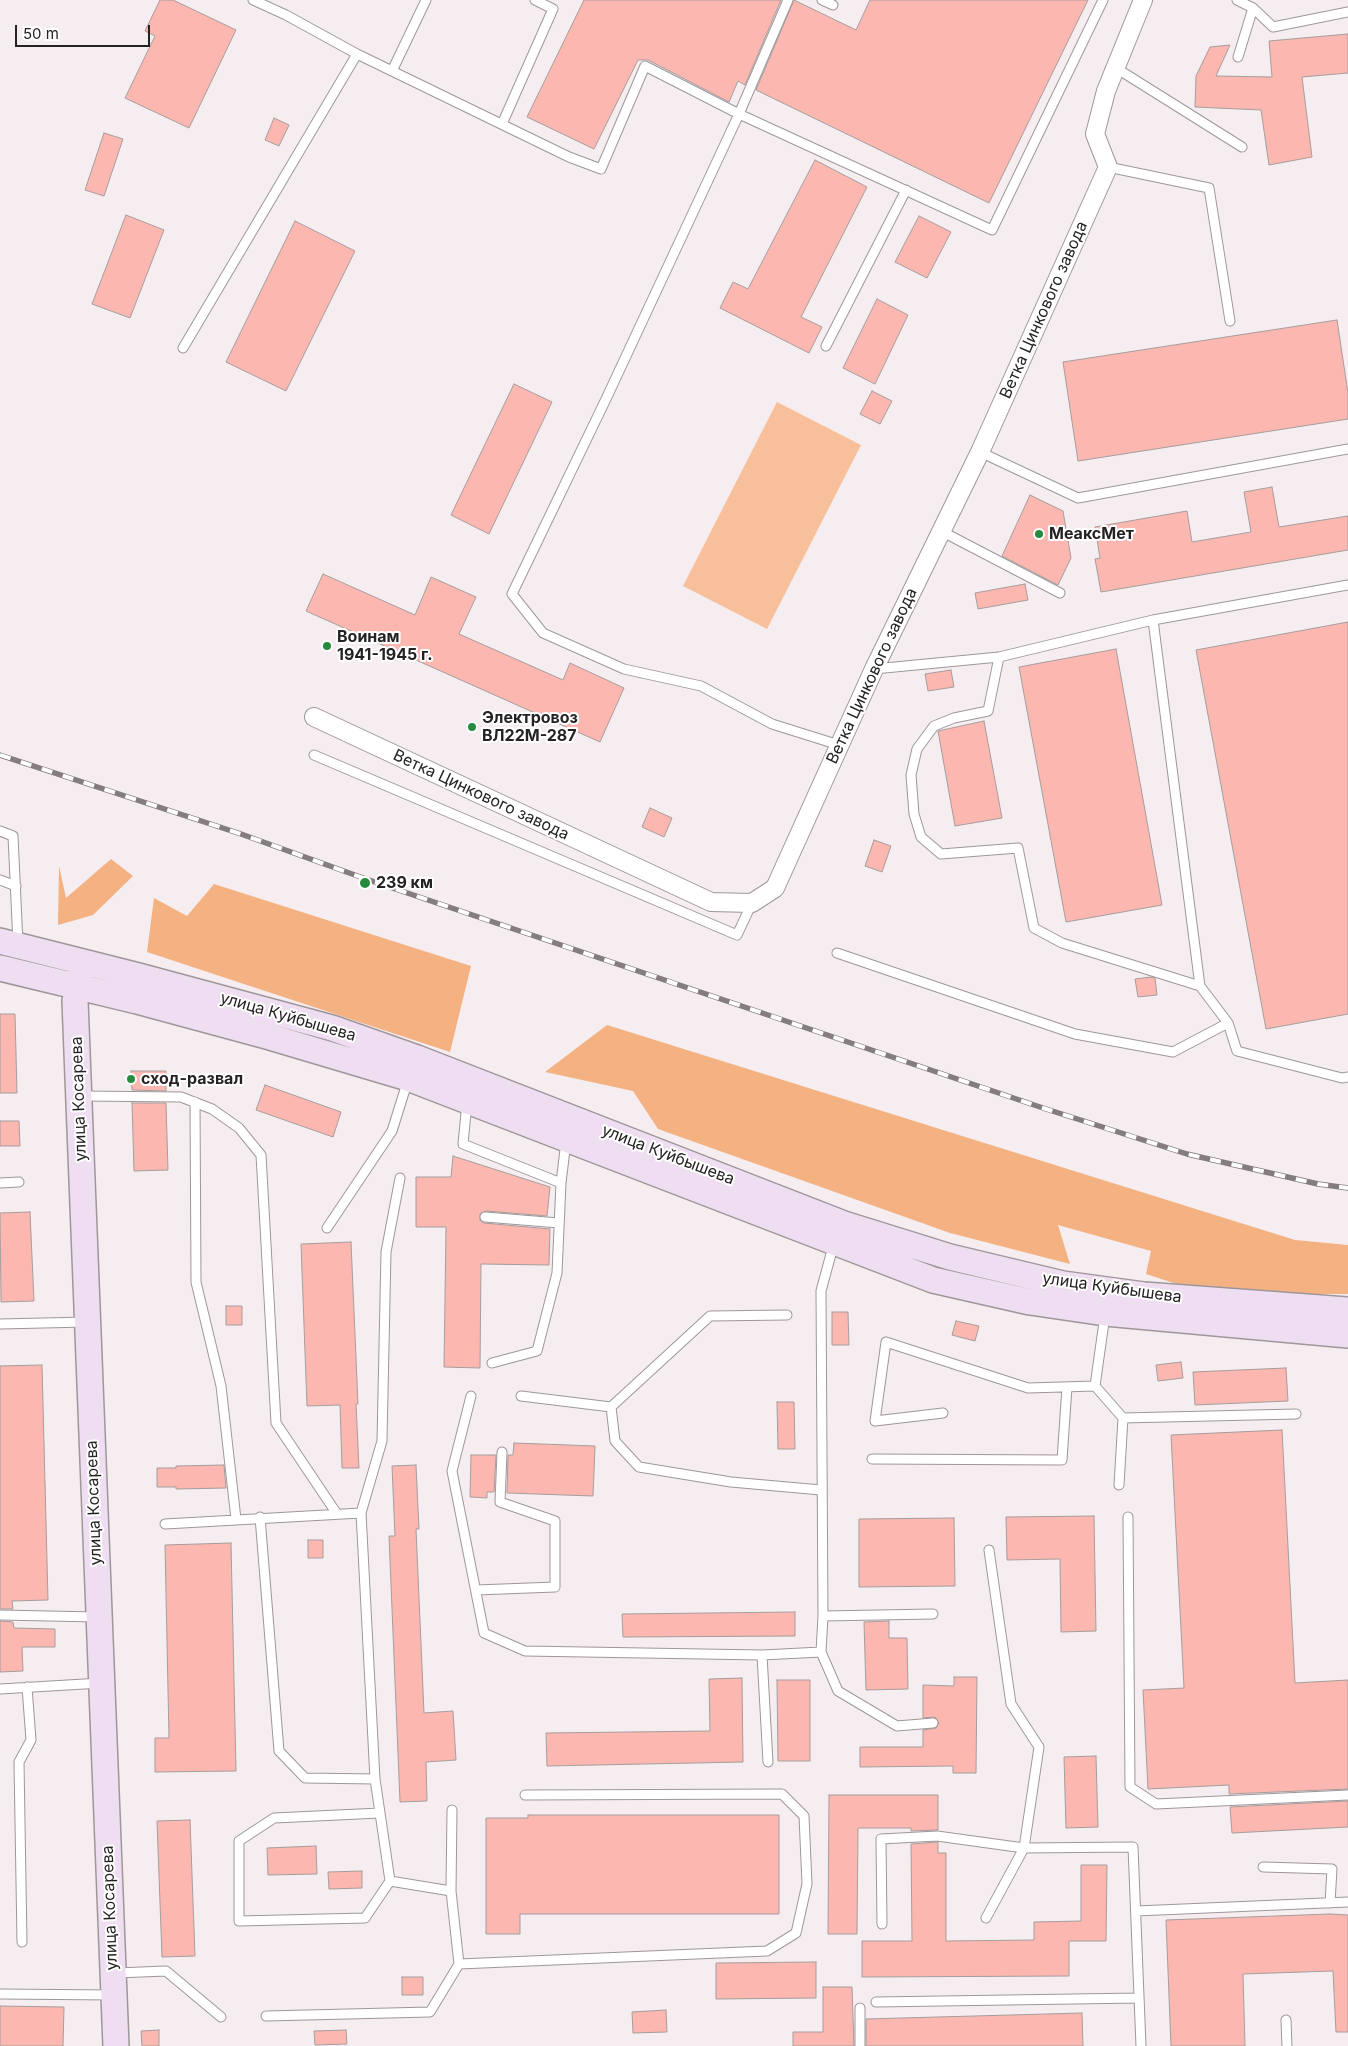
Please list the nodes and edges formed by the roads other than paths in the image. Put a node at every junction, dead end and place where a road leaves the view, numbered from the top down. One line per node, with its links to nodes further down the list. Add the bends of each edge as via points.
1 (253, 0): 12 (lane)
2 (426, 0): 15 (lane)
3 (535, 0): 17 (lane, via 552,9)
4 (788, 0): 16 (lane)
5 (822, 0): 9 (lane)
6 (1104, 0): 20 (lane, via 992,230)
7 (1143, 0): 14 (street)
8 (1236, 0): 10 (lane)
9 (833, 5)
10 (1252, 8): 11 (lane, via 1273,27); 13 (lane)
11 (1348, 12)
12 (357, 54): 15 (lane); 23 (lane)
13 (1238, 57)
14 (1116, 68): 18 (lane); 19 (street, via 1106,91 1095,134)
15 (392, 70): 17 (lane)
16 (739, 114): 17 (lane, via 645,66 601,169); 20 (lane); 33 (lane, via 512,594 543,633 624,669 701,686 772,724)
17 (502, 124)
18 (1242, 147)
19 (1108, 167): 21 (lane, via 1210,188); 25 (street, Ветка Цинкового завода)
20 (906, 190): 22 (lane)
21 (1230, 321)
22 (826, 346)
23 (183, 348)
24 (1348, 449): 25 (lane, via 1078,498)
25 (980, 452): 26 (street, Ветка Цинкового завода)
26 (941, 531): 28 (lane); 31 (street, Ветка Цинкового завода)
27 (1348, 585): 29 (lane)
28 (1060, 594)
29 (1154, 620): 30 (lane); 44 (lane)
30 (1000, 657): 31 (lane); 44 (lane, via 988,711 934,726 918,749 911,775 914,814 921,836 941,854 1018,848 1034,928 1062,944)
31 (874, 669): 33 (street, Ветка Цинкового завода)
32 (314, 717): 38 (street, Ветка Цинкового завода, via 711,902)
33 (839, 745): 38 (street, Ветка Цинкового завода, via 775,888)
34 (314, 755): 38 (lane, via 737,935)
35 (0, 831): 37 (lane, via 13,836)
36 (0, 880): 37 (lane)
37 (16, 886): 39 (lane)
38 (752, 903)
39 (9, 944): 41 (main road, улица Куйбышева)
40 (838, 953): 45 (lane, via 1075,1034 1174,1052)
41 (83, 962): 43 (main road, улица Косарева); 59 (main road, улица Куйбышева, via 332,1028 418,1058)
42 (0, 968): 43 (main road, улица Куйбышева)
43 (77, 986): 47 (main road, улица Куйбышева, via 270,1036); 48 (main road, улица Косарева)
44 (1200, 986): 45 (lane)
45 (1228, 1023): 46 (lane, via 1237,1051)
46 (1348, 1077)
47 (408, 1078): 49 (main road, улица Куйбышева); 58 (lane, via 392,1131)
48 (78, 1096): 50 (lane, via 181,1097); 63 (main road, улица Косарева)
49 (467, 1101): 51 (main road, улица Куйбышева); 55 (lane, via 463,1144)
50 (195, 1102): 80 (lane, via 212,1108 239,1128 261,1155 276,1423); 83 (lane, via 196,1282 221,1386)
51 (566, 1139): 55 (lane); 59 (main road, улица Куйбышева)
52 (400, 1178): 79 (lane, via 386,1252 382,1441)
53 (20, 1182): 54 (lane)
54 (0, 1183)
55 (561, 1183): 57 (lane)
56 (485, 1217): 57 (lane)
57 (559, 1223): 66 (lane, via 557,1273 537,1351)
58 (327, 1228)
59 (839, 1233): 60 (main road, улица Куйбышева, via 1063,1284 1144,1295); 61 (main road, улица Куйбышева, via 933,1280 1030,1302); 78 (lane, via 822,1291)
60 (1348, 1310)
61 (1105, 1313): 65 (main road, улица Куйбышева); 68 (lane)
62 (787, 1315): 71 (lane, via 710,1316)
63 (87, 1322): 64 (lane); 90 (main road, улица Косарева)
64 (0, 1324)
65 (1348, 1335)
66 (492, 1363)
67 (1067, 1386): 68 (lane); 72 (lane, via 1028,1388 886,1342 875,1421); 76 (lane, via 1062,1460)
68 (1095, 1386): 74 (lane)
69 (471, 1396): 86 (lane, via 452,1471)
70 (521, 1396): 71 (lane)
71 (611, 1407): 78 (lane, via 615,1441 639,1467 731,1482)
72 (943, 1413)
73 (1296, 1414): 74 (lane)
74 (1123, 1418): 77 (lane)
75 (502, 1452): 86 (lane, via 500,1502 555,1520 555,1587)
76 (872, 1458)
77 (1118, 1485)
78 (821, 1490): 89 (lane)
79 (361, 1513): 80 (lane); 98 (lane)
80 (337, 1514): 81 (lane)
81 (260, 1517): 83 (lane); 98 (lane, via 279,1751 305,1778)
82 (1128, 1517): 100 (lane, via 1130,1787 1156,1804)
83 (236, 1519): 84 (lane)
84 (165, 1524)
85 (990, 1550): 103 (lane, via 1011,1704 1039,1747)
86 (476, 1590): 92 (lane, via 484,1633 525,1651)
87 (933, 1614): 89 (lane)
88 (0, 1615): 90 (lane)
89 (823, 1616): 91 (lane)
90 (99, 1617): 93 (main road, улица Косарева)
91 (821, 1652): 92 (lane); 96 (lane, via 838,1691 897,1726)
92 (762, 1655): 97 (lane)
93 (101, 1683): 94 (lane); 114 (main road, улица Косарева)
94 (27, 1687): 95 (lane); 112 (lane, via 31,1740 19,1762)
95 (0, 1689)
96 (933, 1723)
97 (768, 1762)
98 (374, 1779): 102 (lane)
99 (525, 1795): 113 (lane, via 782,1794 804,1816 807,1884 796,1933 766,1951)
100 (1348, 1795)
101 (452, 1810): 106 (lane)
102 (380, 1813): 105 (lane); 105 (lane, via 274,1818 239,1841 239,1921 365,1918)
103 (1024, 1848): 109 (lane, via 1133,1847); 110 (lane); 111 (lane, via 937,1836 881,1839)
104 (1262, 1867): 108 (lane, via 1332,1869)
105 (390, 1881): 106 (lane)
106 (451, 1891): 113 (lane)
107 (1348, 1902): 108 (lane)
108 (1330, 1903): 109 (lane)
109 (1136, 1911): 116 (lane)
110 (986, 1918)
111 (882, 1924)
112 (22, 1942)
113 (459, 1964): 119 (lane, via 430,2012)
114 (113, 1984): 115 (lane); 120 (lane, via 166,1970); 122 (main road, улица Косарева)
115 (0, 1994)
116 (1139, 1998): 117 (lane); 124 (lane)
117 (876, 2002)
118 (860, 2008): 123 (lane)
119 (266, 2016)
120 (220, 2017)
121 (1286, 2020): 125 (lane)
122 (116, 2046)
123 (860, 2046)
124 (1141, 2046)
125 (1287, 2046)

